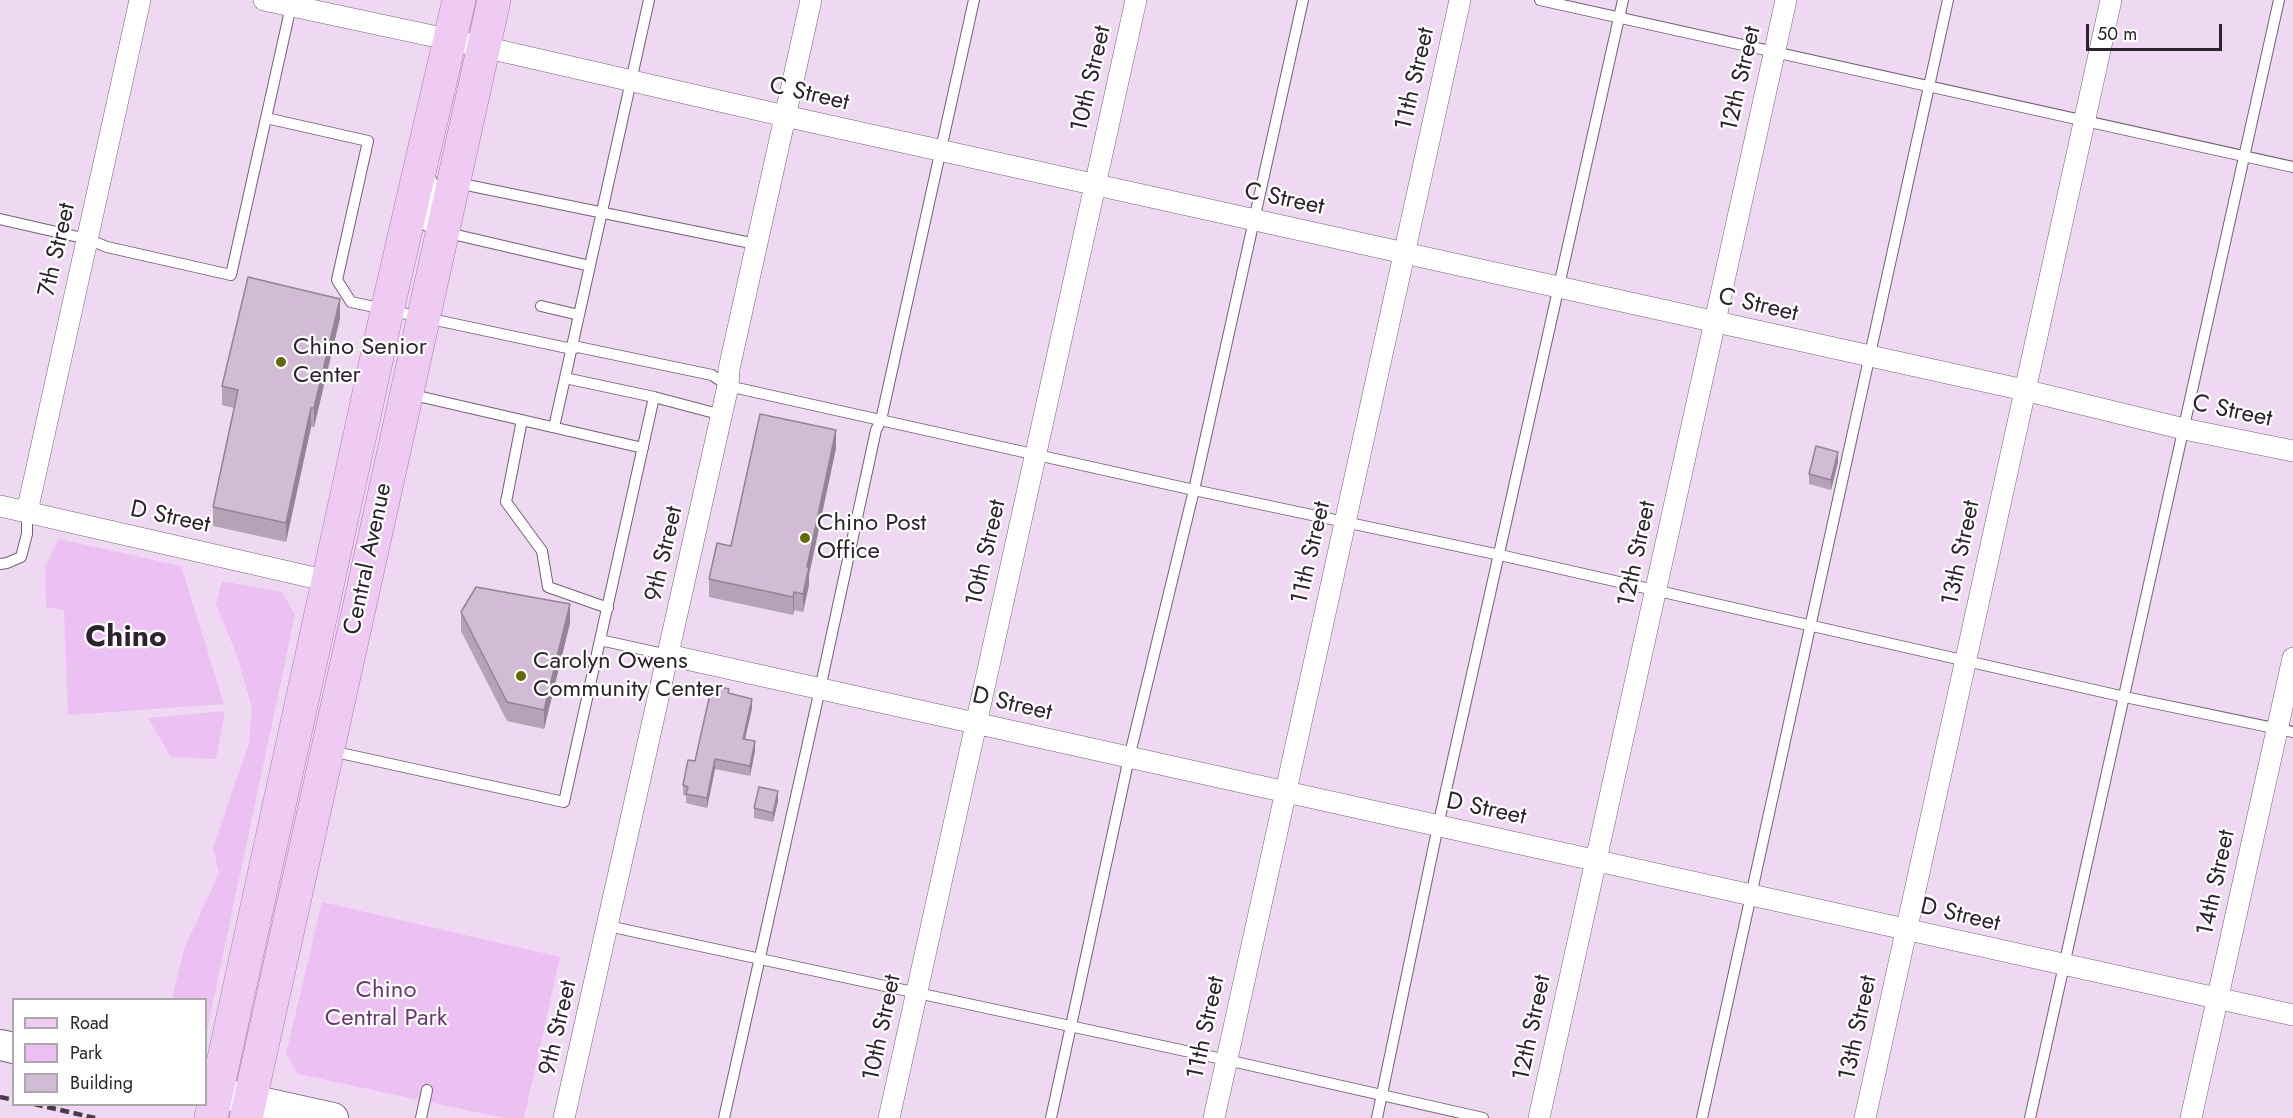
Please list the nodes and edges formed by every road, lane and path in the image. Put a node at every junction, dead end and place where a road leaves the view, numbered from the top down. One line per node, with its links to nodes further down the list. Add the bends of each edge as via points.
1 (140, 0): 37 (street, 7th Street)
2 (264, 0): 17 (street, C Street)
3 (459, 0): 19 (main road, Central Avenue)
4 (494, 0): 20 (main road, Central Avenue)
5 (811, 0): 24 (street, 9th Street)
6 (974, 0): 27 (lane)
7 (1136, 0): 32 (street, 10th Street)
8 (1303, 0): 35 (lane)
9 (1460, 0): 39 (street, 11th Street)
10 (1540, 0): 18 (lane)
11 (1623, 0): 18 (lane)
12 (1786, 0): 21 (street, 12th Street)
13 (1948, 0): 23 (lane)
14 (2110, 0): 26 (street, 13th Street)
15 (2279, 0): 28 (lane)
16 (645, 1): 22 (lane)
17 (301, 5): 19 (street, C Street); 25 (lane)
18 (1620, 18): 21 (lane); 41 (lane)
19 (450, 40): 20 (street, C Street); 29 (main road, Central Avenue)
20 (484, 47): 22 (street, C Street); 31 (main road, Central Avenue)
21 (1774, 52): 23 (lane); 46 (street, 12th Street)
22 (630, 80): 24 (street, C Street); 33 (lane)
23 (1929, 87): 26 (lane); 48 (lane)
24 (785, 116): 27 (street, C Street); 38 (street, 9th Street)
25 (266, 118): 37 (lane, via 231,275); 43 (lane, via 368,141 337,280 351,302)
26 (2084, 121): 28 (lane); 51 (street, 13th Street)
27 (940, 150): 32 (street, C Street); 56 (lane)
28 (2244, 156): 30 (lane); 58 (lane)
29 (423, 161): 36 (lane, via 433,184 426,223); 43 (main road, Central Avenue)
30 (2293, 167)
31 (453, 182): 33 (lane); 36 (main road, Central Avenue)
32 (1095, 184): 35 (street, C Street); 61 (street, 10th Street)
33 (602, 213): 38 (lane); 40 (lane)
34 (0, 219): 37 (lane)
35 (1254, 219): 39 (street, C Street); 62 (lane)
36 (441, 231): 40 (lane); 45 (main road, Central Avenue)
37 (87, 239): 64 (street, 7th Street)
38 (756, 244): 50 (street, 9th Street)
39 (1404, 252): 41 (street, C Street); 65 (street, 11th Street)
40 (590, 266): 44 (lane)
41 (1559, 287): 46 (street, C Street); 66 (lane)
42 (541, 306): 44 (lane)
43 (387, 311): 45 (lane); 68 (main road, Central Avenue)
44 (579, 315): 47 (lane)
45 (423, 317): 47 (lane); 52 (main road, Central Avenue)
46 (1714, 322): 48 (street, C Street); 69 (street, 12th Street)
47 (572, 349): 49 (lane); 50 (lane, via 578,347 712,375)
48 (1869, 357): 51 (street, C Street); 71 (lane)
49 (565, 378): 53 (lane); 57 (lane)
50 (728, 386): 54 (street, 9th Street); 56 (lane)
51 (2024, 390): 58 (street, C Street); 75 (street, 13th Street)
52 (406, 393): 55 (lane); 78 (main road, Central Avenue)
53 (654, 397): 54 (lane); 59 (lane)
54 (722, 415): 73 (street, 9th Street)
55 (522, 420): 57 (lane); 70 (lane, via 506,502 542,551 548,587)
56 (881, 420): 61 (lane); 76 (lane)
57 (554, 427): 59 (lane)
58 (2184, 429): 60 (street, C Street); 77 (lane)
59 (643, 448): 70 (lane)
60 (2293, 451)
61 (1036, 453): 62 (lane); 79 (street, 10th Street)
62 (1194, 490): 65 (lane); 82 (lane)
63 (0, 506): 64 (street, D Street)
64 (27, 512): 67 (lane, via 21,557); 68 (street, D Street)
65 (1345, 521): 66 (lane); 83 (street, 11th Street)
66 (1500, 555): 69 (lane); 84 (lane)
67 (0, 564)
68 (328, 581): 78 (main road, via 341,594 342,602 326,679); 98 (main road, Central Avenue)
69 (1656, 591): 71 (lane); 85 (street, 12th Street)
70 (608, 608): 72 (lane)
71 (1809, 625): 75 (lane); 86 (lane)
72 (600, 640): 73 (lane); 81 (lane, via 564,802)
73 (668, 655): 76 (street, D Street); 87 (street, 9th Street)
74 (2293, 658): 80 (street, 14th Street)
75 (1965, 660): 77 (lane); 88 (street, 13th Street)
76 (820, 689): 79 (street, D Street); 89 (lane)
77 (2125, 697): 80 (lane); 90 (lane)
78 (335, 716): 81 (main road, Central Avenue)
79 (975, 722): 82 (street, D Street); 91 (street, 10th Street)
80 (2285, 731): 92 (street, 14th Street)
81 (328, 750): 99 (main road, Central Avenue)
82 (1129, 758): 83 (street, D Street); 94 (lane)
83 (1285, 792): 84 (street, D Street); 95 (street, 11th Street)
84 (1438, 826): 85 (street, D Street); 97 (lane)
85 (1596, 861): 86 (street, D Street); 109 (street, 12th Street)
86 (1751, 895): 88 (street, D Street); 110 (lane)
87 (608, 926): 89 (lane); 102 (street, 9th Street)
88 (1907, 930): 90 (street, D Street); 111 (street, 13th Street)
89 (759, 957): 91 (lane); 103 (lane)
90 (2065, 965): 92 (street, D Street); 112 (lane)
91 (916, 992): 94 (lane); 104 (street, 10th Street)
92 (2218, 997): 93 (street, D Street); 113 (street, 14th Street)
93 (2293, 1015)
94 (1072, 1028): 95 (lane); 105 (lane)
95 (1227, 1060): 97 (lane); 106 (street, 11th Street)
96 (427, 1090): 101 (lane)
97 (1382, 1096): 107 (lane); 108 (lane)
98 (211, 1100): 99 (main road)
99 (248, 1109): 100 (main road)
100 (333, 1118)
101 (421, 1118)
102 (564, 1118)
103 (724, 1118)
104 (889, 1118)
105 (1051, 1118)
106 (1214, 1118)
107 (1377, 1118)
108 (1483, 1118)
109 (1539, 1118)
110 (1702, 1118)
111 (1865, 1118)
112 (2030, 1118)
113 (2191, 1118)

